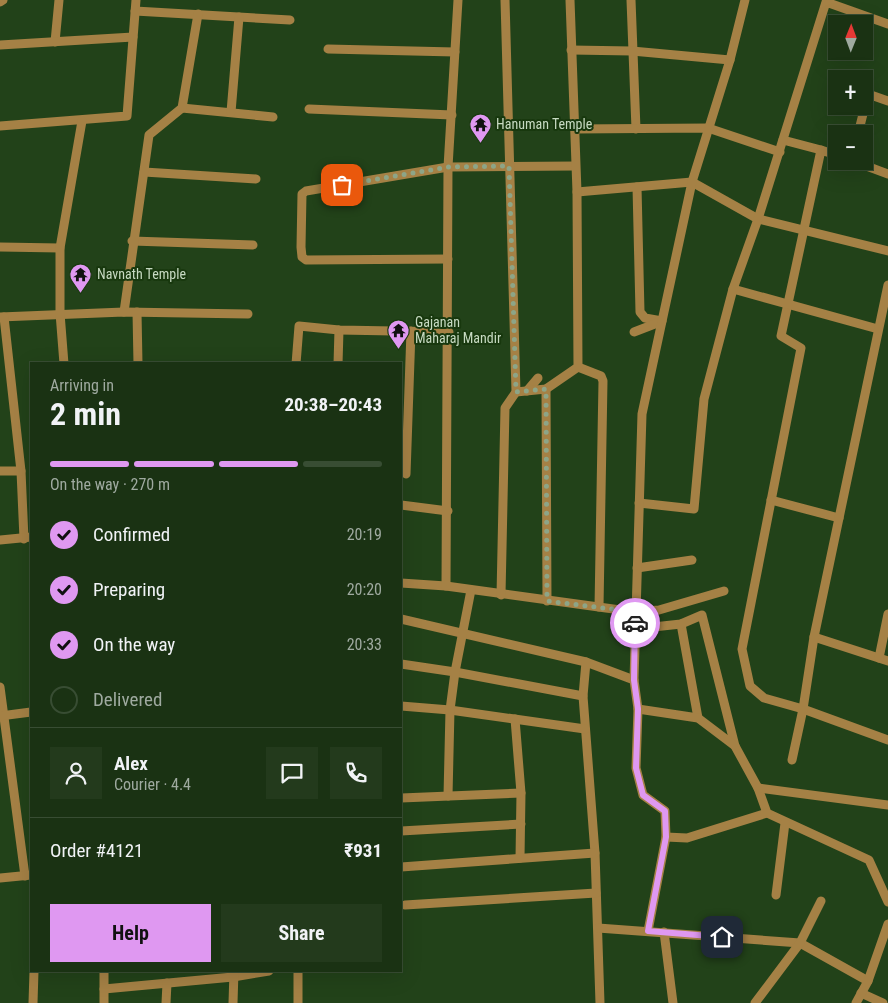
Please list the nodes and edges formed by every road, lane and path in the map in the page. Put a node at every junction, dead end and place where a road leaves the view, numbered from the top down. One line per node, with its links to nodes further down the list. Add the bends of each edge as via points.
1 (59, 0): 14 (street)
2 (136, 0): 8 (street)
3 (458, 0): 19 (street)
4 (505, 0): 37 (street)
5 (570, 0): 17 (street)
6 (631, 0): 18 (street)
7 (745, 0): 20 (street)
8 (135, 11): 9 (street); 13 (street)
9 (198, 14): 10 (street); 22 (street)
10 (239, 17): 11 (street); 24 (street)
11 (290, 20)
12 (888, 24): 33 (street, via 826,2)
13 (133, 38): 14 (street); 27 (street, via 127,116)
14 (54, 42): 15 (street)
15 (0, 45)
16 (328, 49): 19 (street)
17 (571, 50): 18 (street); 31 (street)
18 (632, 51): 20 (street); 32 (street)
19 (455, 52): 25 (street)
20 (730, 60): 30 (street)
21 (888, 101): 28 (street, via 868,94)
22 (182, 108): 24 (street); 41 (street, via 150,136)
23 (309, 109): 25 (street)
24 (231, 112): 26 (street)
25 (452, 115): 39 (street)
26 (273, 117)
27 (82, 121): 29 (street); 52 (street)
28 (860, 125)
29 (0, 126)
30 (708, 128): 32 (street); 35 (street); 44 (street)
31 (575, 129): 32 (street); 38 (street)
32 (636, 129)
33 (783, 140): 34 (street); 35 (street)
34 (821, 150): 36 (street); 48 (street)
35 (780, 152): 47 (street)
36 (828, 152)
37 (509, 166): 38 (street); 39 (street); 77 (street)
38 (576, 166): 46 (street)
39 (448, 167): 54 (street); 54 (street, via 306,191 301,197 301,253 306,260)
40 (873, 168): 42 (street)
41 (144, 172): 43 (street); 49 (street)
42 (888, 174)
43 (256, 180)
44 (692, 182): 45 (street); 47 (street); 63 (street)
45 (637, 187): 46 (street); 63 (street, via 640,312 645,318)
46 (577, 192): 73 (street)
47 (758, 219): 48 (street); 56 (street)
48 (803, 229): 53 (street); 57 (street)
49 (132, 242): 50 (street); 58 (street)
50 (252, 244)
51 (0, 247): 52 (street)
52 (60, 248): 60 (street)
53 (888, 251)
54 (448, 259): 67 (street)
55 (888, 285): 64 (street)
56 (733, 289): 57 (street); 83 (street, via 704,399 694,509)
57 (787, 304): 64 (street); 82 (street, via 781,336 800,348)
58 (124, 312): 59 (street); 60 (street)
59 (138, 312): 61 (street); 70 (street)
60 (60, 313): 62 (street); 69 (street)
61 (248, 314)
62 (2, 317): 80 (street)
63 (662, 321): 68 (street); 83 (street, via 642,414)
64 (878, 329): 86 (street)
65 (340, 330): 66 (street); 71 (street, via 299,326); 72 (street)
66 (411, 331): 67 (street); 78 (street)
67 (449, 332): 85 (street)
68 (634, 332)
69 (64, 362)
70 (138, 362)
71 (296, 362)
72 (338, 362)
73 (578, 367): 75 (street); 97 (street, via 597,373 602,381)
74 (538, 378): 76 (street)
75 (546, 389): 76 (street); 96 (street)
76 (527, 391): 77 (street)
77 (516, 392): 95 (street, via 505,408)
78 (404, 462): 81 (street)
79 (0, 471): 80 (street)
80 (21, 471): 87 (street)
81 (406, 474)
82 (771, 500): 86 (street); 114 (street, via 742,649 750,686 764,698)
83 (639, 503): 90 (street)
84 (402, 505): 85 (street)
85 (448, 511): 92 (street)
86 (839, 518): 104 (street)
87 (28, 538): 88 (street)
88 (0, 540)
89 (692, 560): 90 (street)
90 (637, 568): 98 (street)
91 (402, 583): 92 (street)
92 (446, 586): 93 (street)
93 (471, 590): 95 (street); 103 (street)
94 (724, 591): 98 (street, via 660,610)
95 (501, 595): 96 (street)
96 (547, 601): 97 (street)
97 (599, 607): 98 (street)
98 (635, 612): 102 (street)
99 (888, 614): 105 (street)
100 (402, 619): 103 (street)
101 (681, 624): 102 (street); 118 (street); 122 (street, via 702,615)
102 (635, 629): 109 (street)
103 (462, 632): 106 (street); 108 (street)
104 (814, 636): 105 (street); 114 (street)
105 (884, 659)
106 (586, 662): 109 (street); 111 (street)
107 (402, 664): 108 (street)
108 (455, 672): 111 (street); 115 (street)
109 (634, 680): 113 (street)
110 (0, 687): 117 (street)
111 (583, 696): 120 (street)
112 (402, 706): 115 (street)
113 (638, 709): 118 (street); 133 (street, via 636,768 643,795 665,811)
114 (803, 709): 121 (street); 123 (street)
115 (450, 710): 119 (street); 126 (street)
116 (30, 712): 117 (street)
117 (2, 715): 137 (street)
118 (698, 718): 122 (street)
119 (516, 719): 120 (street); 125 (street)
120 (585, 729): 134 (street)
121 (888, 740)
122 (735, 746): 124 (street)
123 (792, 760)
124 (758, 788): 128 (street); 129 (street)
125 (521, 793): 126 (street); 131 (street)
126 (448, 796): 127 (street)
127 (402, 798)
128 (888, 804)
129 (767, 813): 130 (street); 133 (street, via 687,838)
130 (785, 823): 140 (street); 142 (street, via 868,860)
131 (521, 824): 132 (street); 135 (street)
132 (402, 831)
133 (666, 837): 146 (street)
134 (595, 853): 135 (street); 139 (street)
135 (520, 858): 136 (street)
136 (402, 867)
137 (28, 875): 138 (street)
138 (0, 878)
139 (596, 893): 143 (street); 145 (street)
140 (776, 895)
141 (821, 901): 148 (street)
142 (888, 902)
143 (405, 905)
144 (888, 924): 154 (street)
145 (598, 928): 146 (street); 163 (street)
146 (648, 931): 147 (street)
147 (664, 932): 148 (street); 164 (street)
148 (800, 943): 154 (street); 165 (street)
149 (34, 972): 158 (street)
150 (104, 972): 156 (street)
151 (257, 972): 153 (street)
152 (298, 972): 162 (street)
153 (234, 974): 155 (street); 161 (street)
154 (868, 981): 157 (street)
155 (167, 983): 156 (street); 160 (street)
156 (104, 989): 159 (street)
157 (861, 993): 166 (street); 167 (street)
158 (33, 1003)
159 (104, 1003)
160 (166, 1003)
161 (233, 1003)
162 (298, 1003)
163 (600, 1003)
164 (673, 1003)
165 (755, 1003)
166 (856, 1003)
167 (883, 1003)

